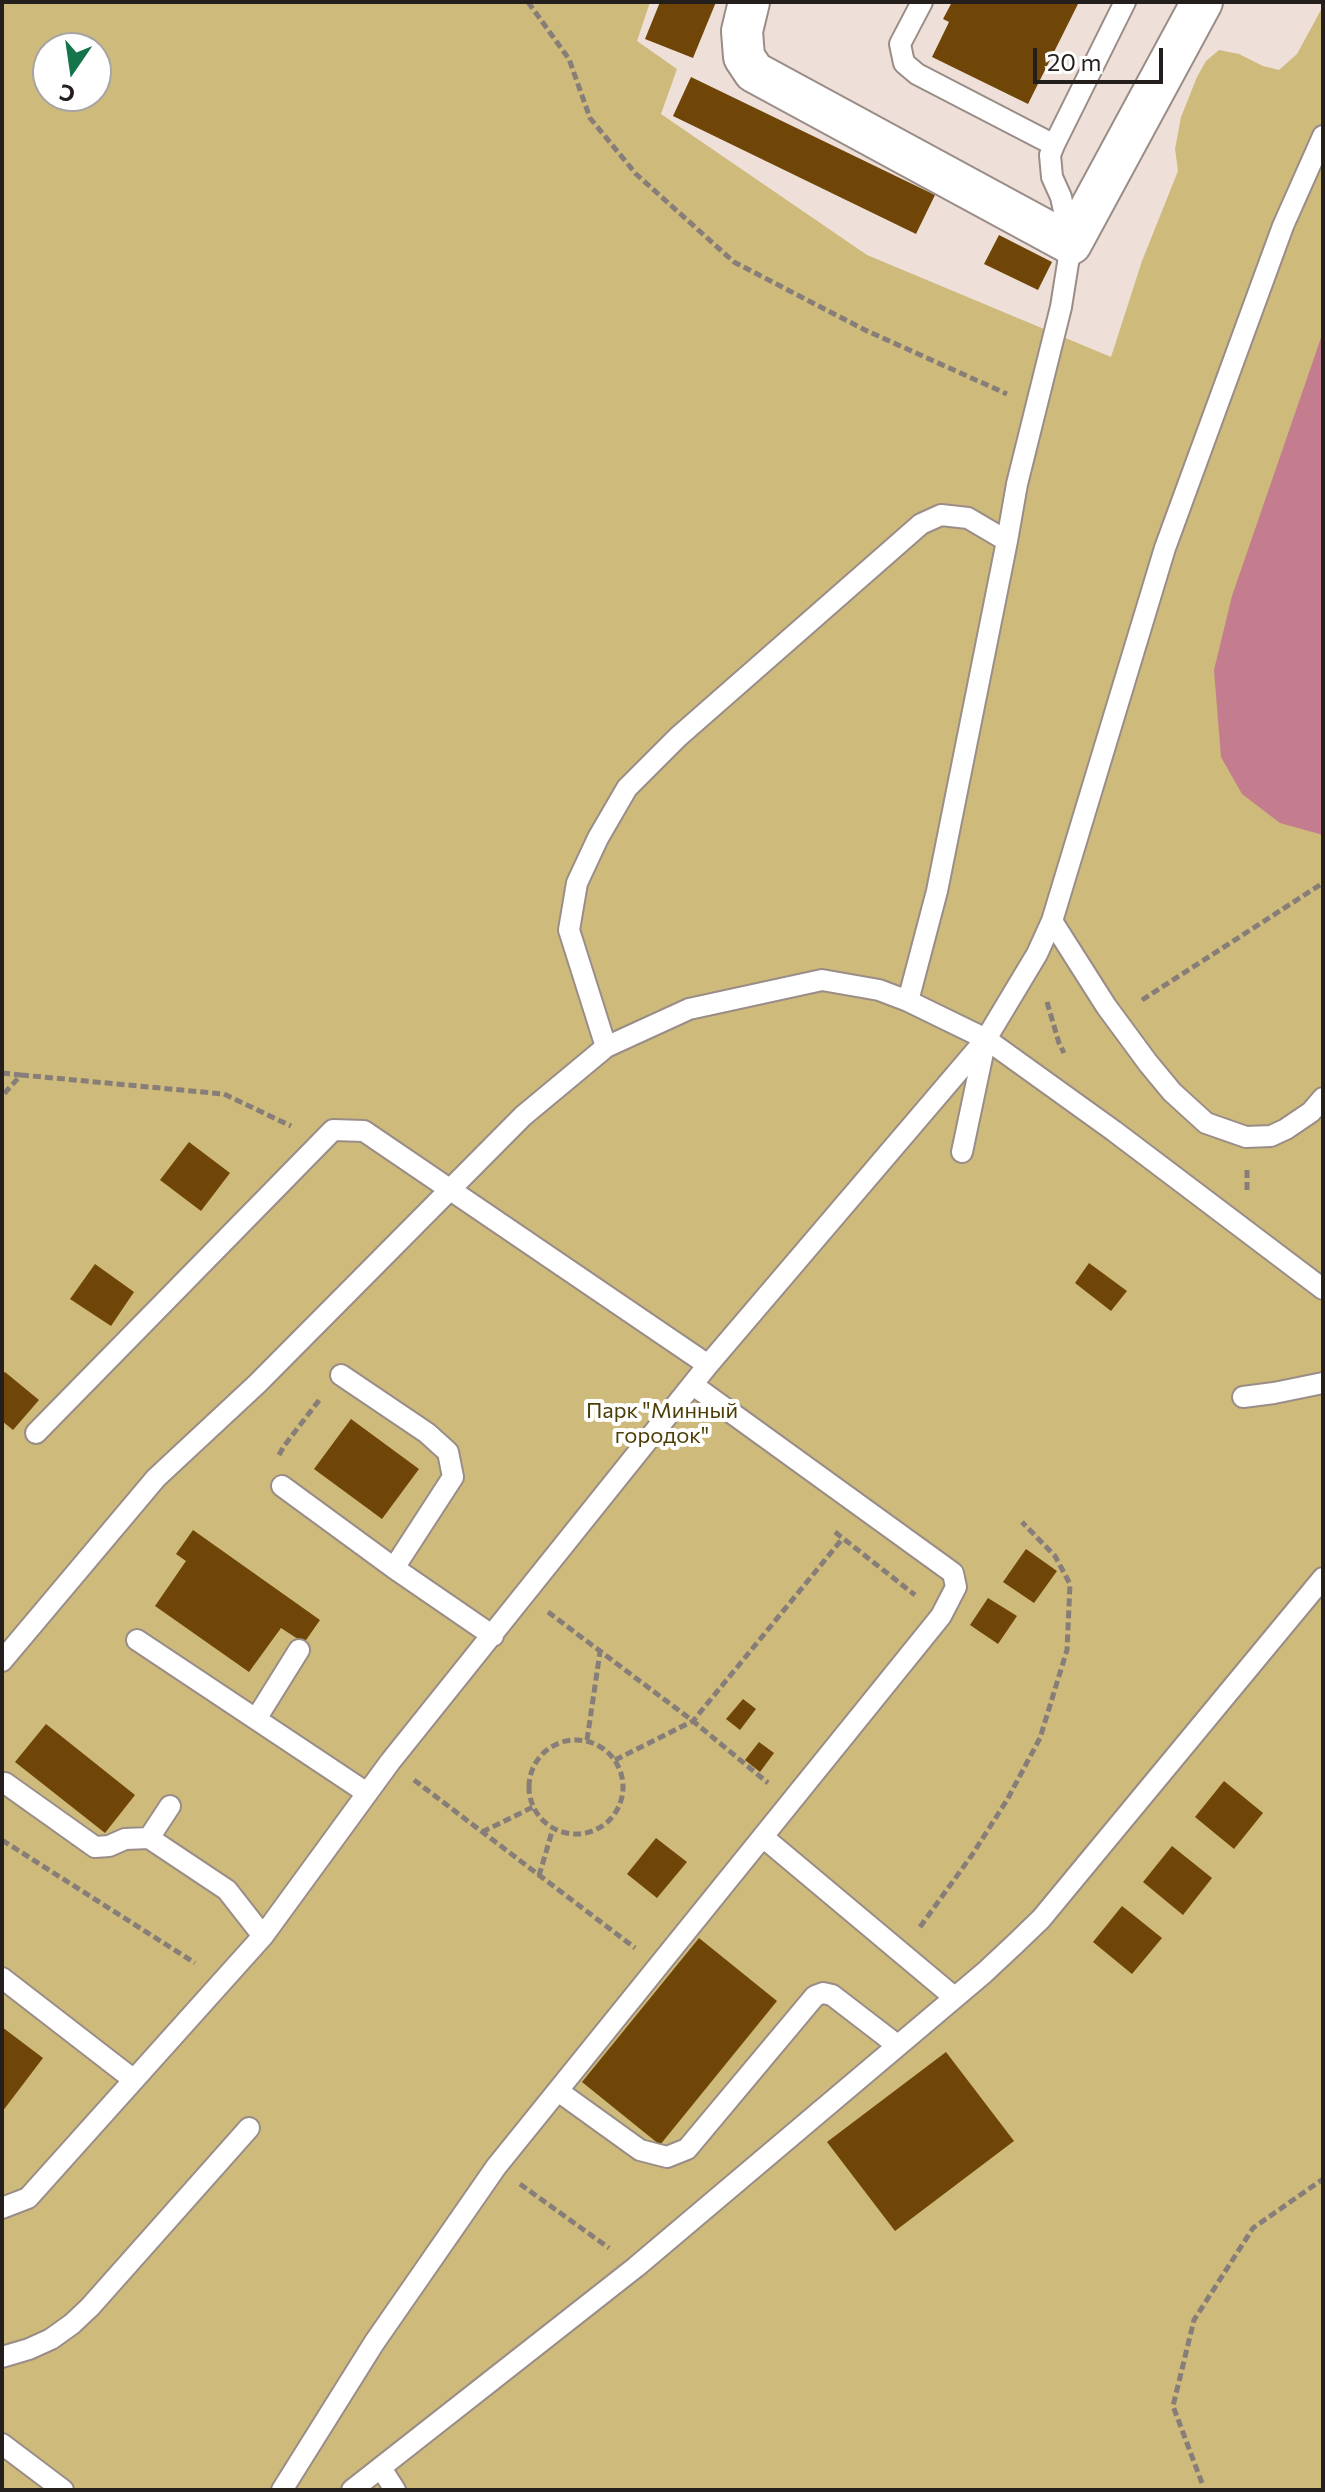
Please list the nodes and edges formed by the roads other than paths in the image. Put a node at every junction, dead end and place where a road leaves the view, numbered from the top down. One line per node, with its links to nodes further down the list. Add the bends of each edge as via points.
1 (749, 2): 7 (street, via 742,31 744,57 754,72)
2 (922, 2): 6 (lane, via 900,44 904,63)
3 (1125, 2): 6 (lane)
4 (1202, 2): 7 (street)
5 (1323, 136): 9 (lane, via 1283,226 1165,548)
6 (1054, 145): 7 (lane, via 1052,177)
7 (1071, 244): 8 (lane)
8 (1007, 541): 10 (lane, via 937,891); 12 (lane, via 968,518 941,515 921,524 627,788 577,883 569,930)
9 (1052, 921): 11 (lane); 13 (lane, via 1114,1018 1172,1092 1206,1123 1246,1137 1271,1136 1311,1112)
10 (908, 1001): 11 (lane); 12 (lane, via 822,980 689,1009)
11 (986, 1039): 14 (lane); 16 (lane); 17 (lane)
12 (606, 1047): 15 (lane, via 523,1116)
13 (1323, 1098)
14 (962, 1152)
15 (450, 1191): 17 (lane); 22 (lane, via 364,1131 333,1130); 29 (lane, via 156,1478)
16 (1323, 1289)
17 (708, 1365): 20 (lane)
18 (341, 1375): 24 (lane, via 448,1452 453,1477)
19 (1323, 1383): 21 (lane)
20 (693, 1385): 26 (lane); 34 (lane, via 953,1573 956,1587 941,1616)
21 (1243, 1397)
22 (36, 1433)
23 (282, 1486): 24 (lane)
24 (394, 1568): 26 (lane)
25 (1323, 1578): 38 (lane, via 1041,1919)
26 (493, 1636): 32 (lane)
27 (137, 1640): 30 (lane)
28 (299, 1650): 30 (lane)
29 (2, 1661)
30 (256, 1719): 32 (lane)
31 (5, 1783): 35 (lane, via 95,1847)
32 (367, 1793): 36 (lane)
33 (170, 1806): 35 (lane)
34 (763, 1837): 38 (lane); 41 (lane)
35 (149, 1838): 36 (lane, via 227,1890)
36 (263, 1936): 40 (lane)
37 (2, 1978): 40 (lane)
38 (954, 1997): 39 (lane)
39 (897, 2045): 41 (lane, via 832,1995 815,1996 687,2149 667,2157 640,2150); 46 (lane, via 636,2267)
40 (134, 2080): 43 (lane, via 28,2198)
41 (558, 2091): 48 (lane, via 496,2167 374,2343)
42 (249, 2128): 44 (lane, via 72,2324 51,2339)
43 (2, 2208)
44 (2, 2357)
45 (2, 2444): 47 (lane)
46 (381, 2468): 49 (lane); 50 (lane)
47 (63, 2490)
48 (282, 2490)
49 (352, 2490)
50 (395, 2490)

